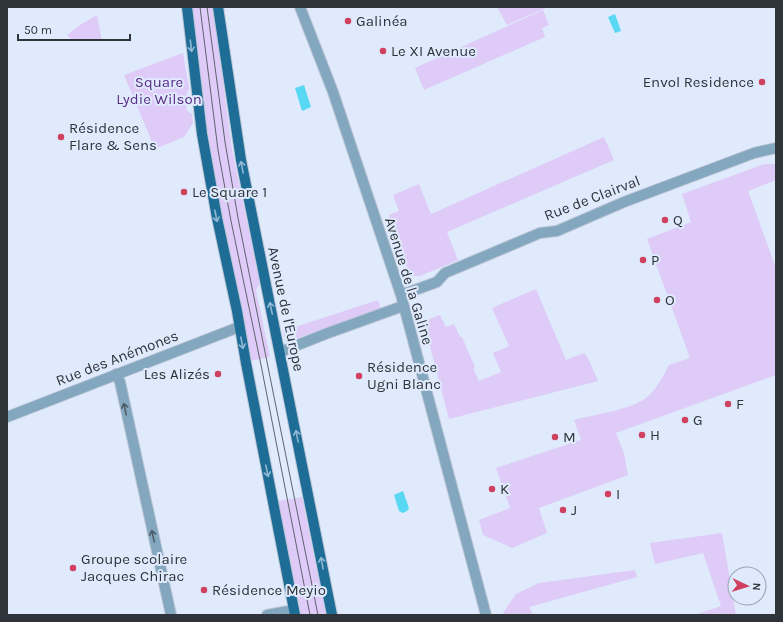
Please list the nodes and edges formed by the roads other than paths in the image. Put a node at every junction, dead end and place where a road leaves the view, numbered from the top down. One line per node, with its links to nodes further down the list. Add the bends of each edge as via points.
1 (187, 7): 7 (main road, one-way to 7, via 204,144)
2 (218, 7): 8 (main road, Avenue de l'Europe, one-way to 2, via 241,160)
3 (300, 7): 5 (street, Avenue de la Galine, via 333,92)
4 (776, 148): 5 (street, Rue de Clairval, via 754,153 624,202 557,231 540,233 445,273 437,282)
5 (400, 295): 6 (street, Avenue de la Galine)
6 (403, 306): 8 (street); 15 (street, Avenue de la Galine)
7 (239, 327): 9 (street, Rue des Anémones); 11 (main road, one-way to 11)
8 (280, 352): 14 (main road, Avenue de l'Europe, one-way to 8)
9 (116, 374): 10 (street, Rue des Anémones); 12 (street, one-way to 9, via 120,382)
10 (7, 417)
11 (294, 612): 13 (street)
12 (171, 615)
13 (267, 615)
14 (332, 615)
15 (486, 615)

